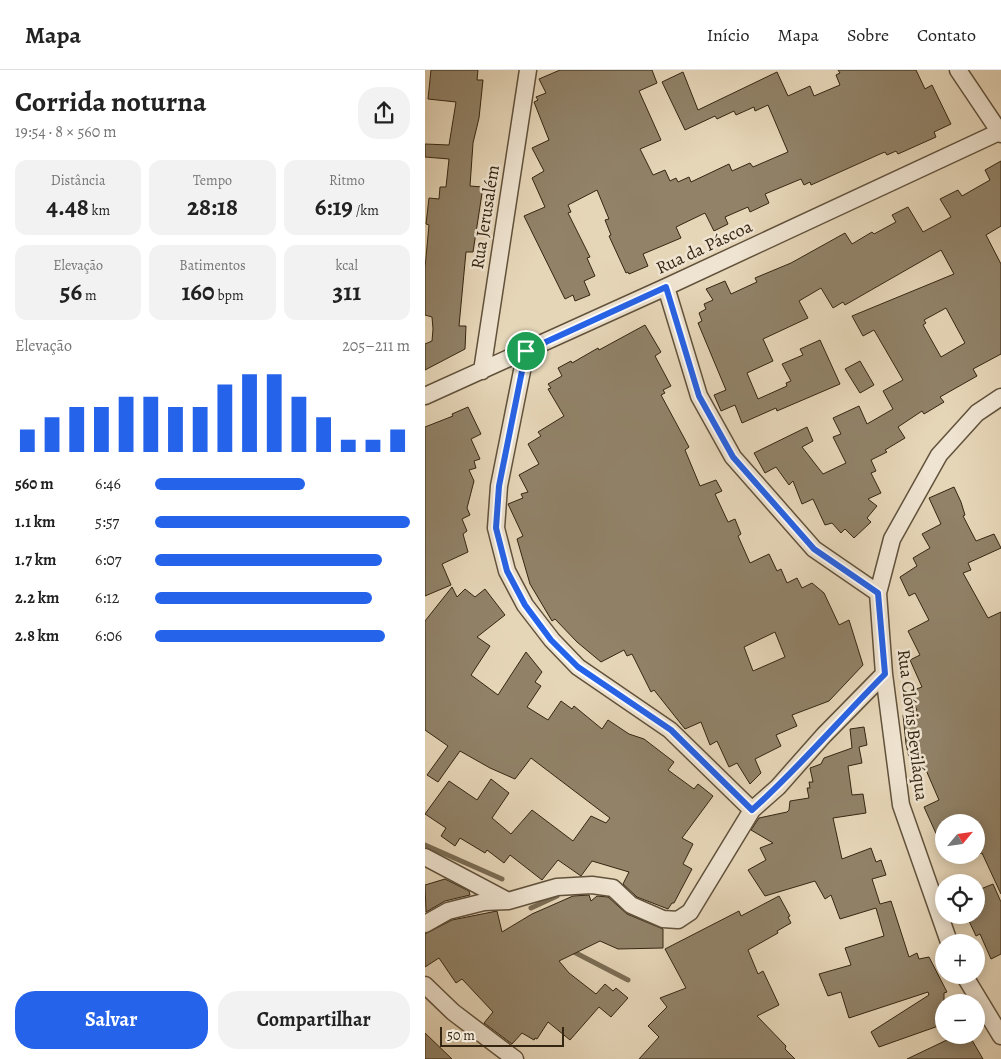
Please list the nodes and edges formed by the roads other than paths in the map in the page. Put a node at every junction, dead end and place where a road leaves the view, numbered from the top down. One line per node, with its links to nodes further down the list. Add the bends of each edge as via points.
1 (528, 70): 6 (street, Rua Jerusalém)
2 (958, 70): 3 (street)
3 (1000, 133): 4 (street, Rua da Páscoa)
4 (666, 287): 5 (street, Rua da Páscoa); 9 (street, via 699,396 733,457 814,549)
5 (526, 351): 6 (street, Rua da Páscoa); 11 (street, via 499,486 496,528 507,571 525,605 551,640 578,667 671,730)
6 (482, 371): 7 (street, Rua da Páscoa)
7 (425, 396)
8 (1001, 397): 9 (street, Rua Clóvis Beviláqua, via 977,413 939,455 892,540)
9 (878, 593): 10 (street, Rua Clóvis Beviláqua)
10 (885, 674): 11 (street, via 778,787); 15 (street, Rua Clóvis Beviláqua, via 901,805)
11 (752, 810): 13 (street, via 690,912 678,920 663,919 631,905 613,888 592,885 557,887)
12 (425, 857): 13 (street)
13 (508, 901): 14 (street, via 484,902 448,911)
14 (425, 924)
15 (946, 934)
16 (970, 984): 18 (street)
17 (425, 985): 19 (street, via 453,1012)
18 (1001, 1036)
19 (515, 1059)

